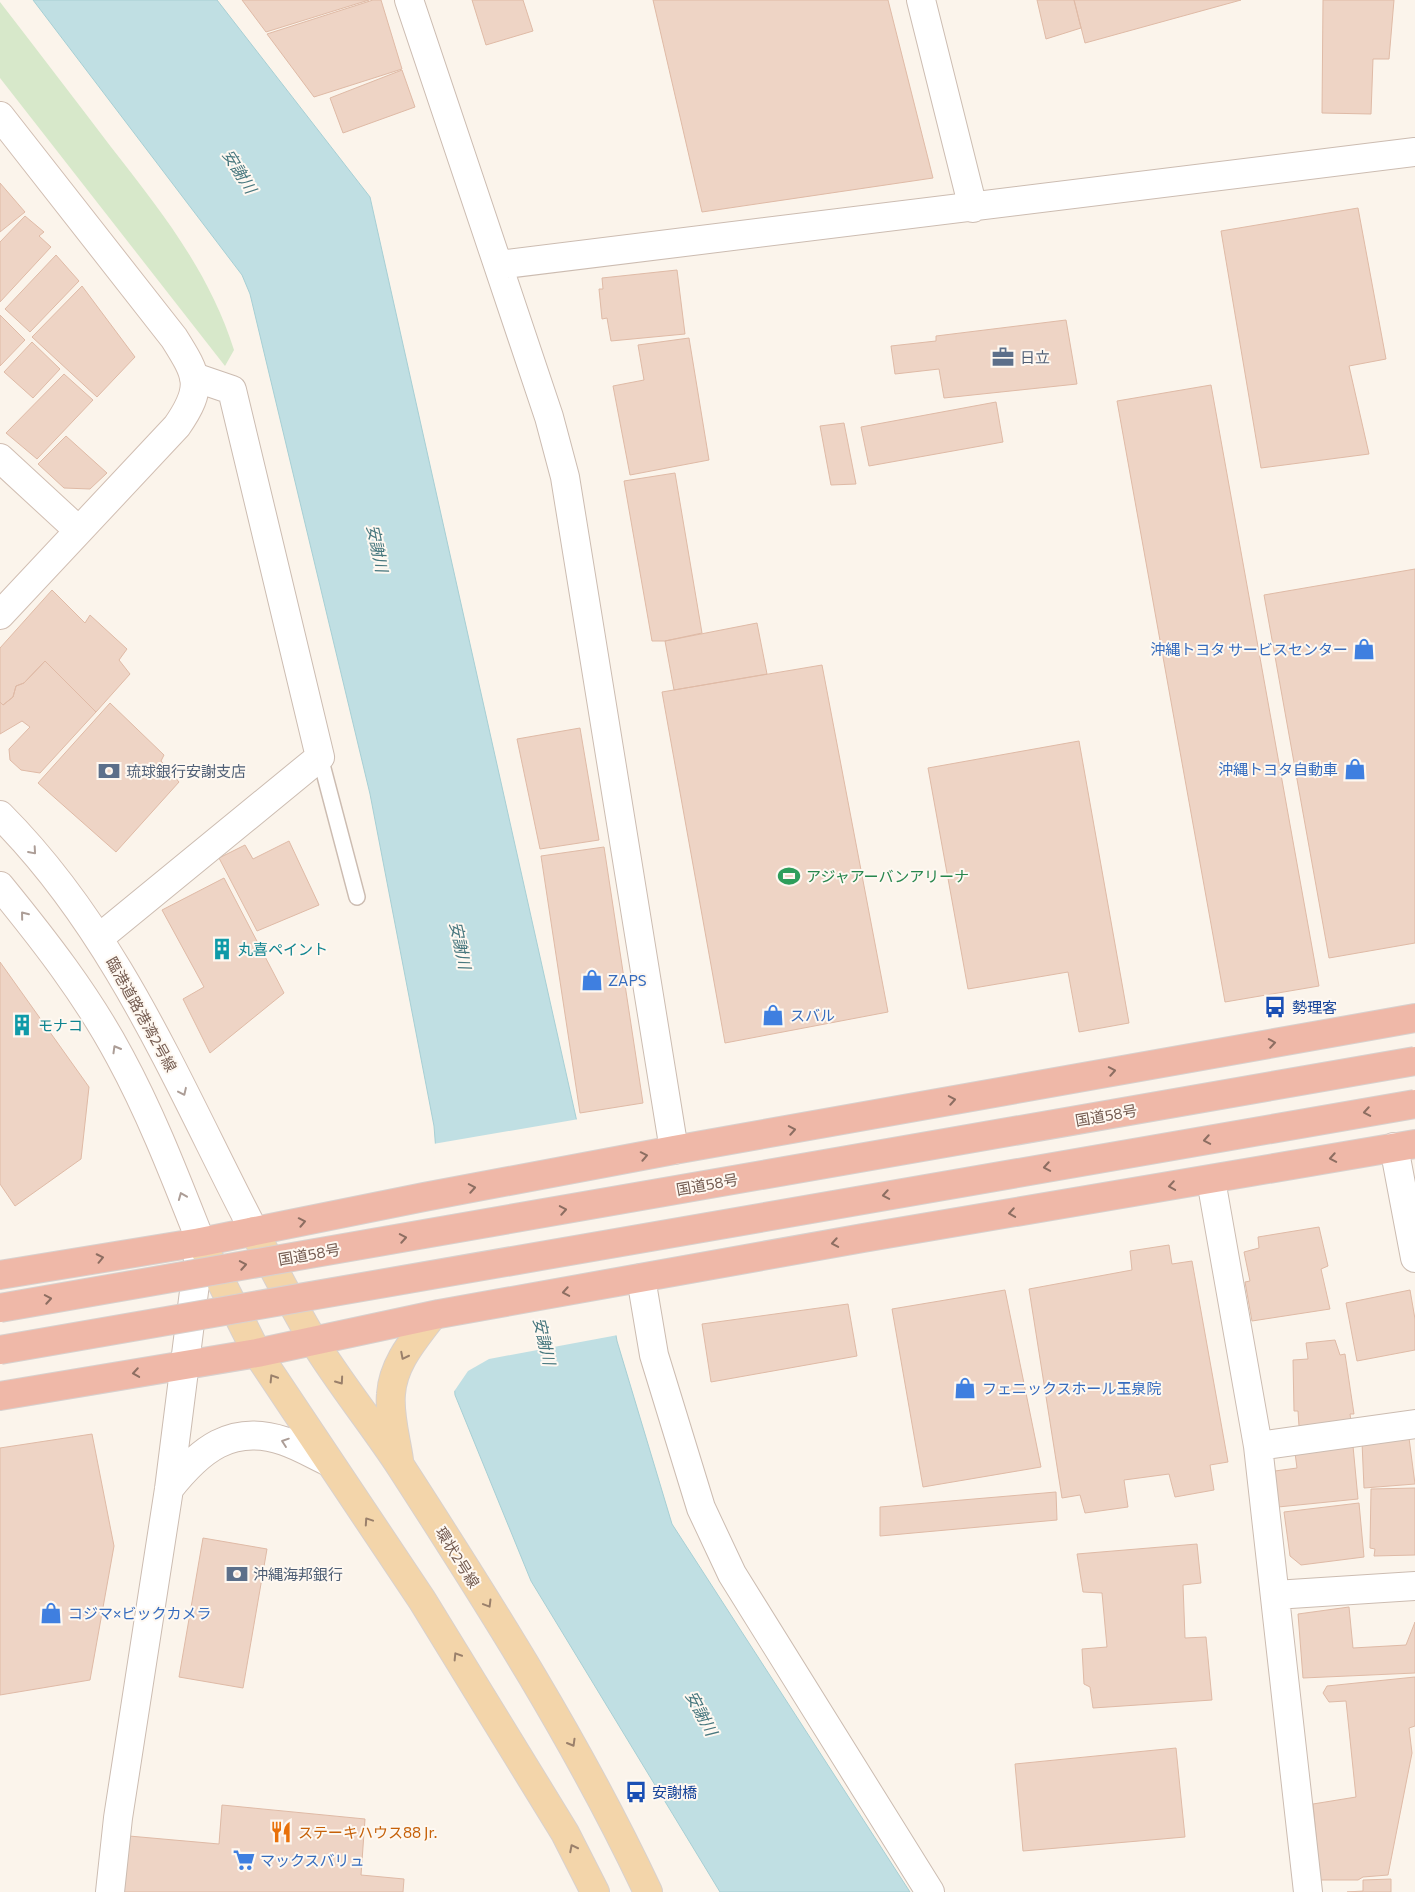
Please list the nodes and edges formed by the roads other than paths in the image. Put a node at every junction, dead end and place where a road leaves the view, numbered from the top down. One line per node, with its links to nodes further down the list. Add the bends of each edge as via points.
1 (409, 0): 6 (street)
2 (921, 0): 5 (street)
3 (1, 120): 7 (street, via 174,338 192,366)
4 (1415, 152): 5 (street)
5 (973, 208): 6 (street)
6 (498, 265): 20 (street, via 549,417 565,477)
7 (194, 377): 9 (street, via 196,387 189,409 177,426); 11 (street, via 232,390)
8 (0, 458): 9 (street)
9 (78, 530): 10 (street)
10 (0, 615)
11 (320, 757): 14 (lane); 15 (street)
12 (0, 815): 15 (street, 臨港道路港湾2号線, one-way to 15, via 58,880)
13 (0, 886): 23 (street, one-way to 13, via 164,1150 120,1057 67,970)
14 (357, 897)
15 (99, 938): 22 (street, 臨港道路港湾2号線, one-way to 22, via 151,1027)
16 (1415, 1018): 20 (highway, one-way to 16)
17 (1415, 1061): 27 (highway, 国道58号, one-way to 17, bridge)
18 (1415, 1104): 30 (highway, one-way to 30, bridge)
19 (1404, 1146): 21 (highway, one-way to 21); 24 (street)
20 (674, 1150): 22 (highway, one-way to 20)
21 (1211, 1180): 26 (highway, one-way to 26); 35 (street)
22 (254, 1231): 23 (highway); 29 (main road, 環状2号線)
23 (200, 1242): 25 (highway, one-way to 23); 31 (main road); 32 (street)
24 (1415, 1258)
25 (0, 1275)
26 (641, 1278): 28 (highway, one-way to 28); 44 (street, via 654,1355 701,1508 732,1574)
27 (0, 1308)
28 (436, 1315): 29 (highway); 37 (main road, one-way to 37, via 405,1352 392,1385 391,1410)
29 (314, 1340): 31 (highway); 37 (main road, 環状2号線, one-way to 37)
30 (0, 1350)
31 (257, 1353): 32 (highway); 36 (main road, one-way to 31)
32 (184, 1365): 33 (highway, one-way to 33); 38 (street)
33 (0, 1396)
34 (1415, 1424): 35 (street)
35 (1258, 1446): 40 (street)
36 (329, 1462): 38 (street, one-way to 38, via 283,1440 241,1437 220,1442 203,1451 188,1464); 42 (main road, one-way to 36, via 565,1833 478,1690)
37 (400, 1465): 43 (main road, 環状2号線, one-way to 43, via 555,1713 592,1778)
38 (169, 1489): 41 (street, via 118,1818)
39 (1415, 1586): 40 (street)
40 (1275, 1595): 45 (street)
41 (110, 1892)
42 (595, 1892)
43 (648, 1892)
44 (930, 1892)
45 (1308, 1892)

